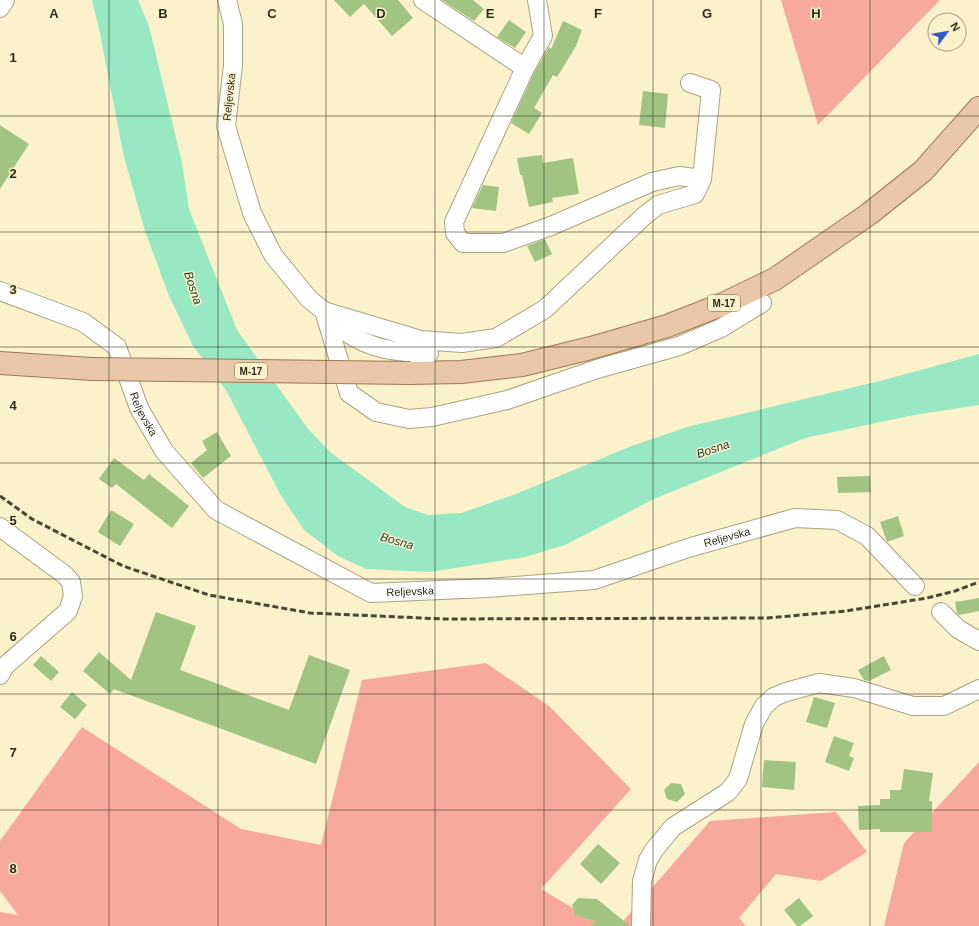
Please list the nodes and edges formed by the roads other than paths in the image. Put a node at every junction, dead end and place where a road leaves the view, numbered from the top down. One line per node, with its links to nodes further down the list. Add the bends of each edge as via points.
1 (5, 0): 5 (street)
2 (227, 0): 12 (street, Reljevska, via 233,24 233,65 226,126 252,213 273,255 309,299)
3 (423, 0): 6 (street)
4 (537, 0): 6 (street, via 543,36)
5 (0, 8)
6 (525, 68): 9 (street, via 454,222 455,233 463,243 504,243 551,226 652,182 679,176)
7 (690, 83): 9 (street, via 711,90)
8 (979, 108): 14 (main road, M-17, bridge, via 923,171 869,214 775,279 721,305 667,326 591,348 522,365 461,372 92,369)
9 (702, 179): 12 (street, via 695,194 658,205 545,309 496,338 462,343 421,340)
10 (0, 291): 16 (street, Reljevska, via 83,322 117,347 139,408 164,451 216,510 371,593 594,580 688,548 795,518 837,520 867,536)
11 (762, 302): 12 (street, via 721,328 679,346 597,369 507,400 432,417 410,419 376,412 349,392)
12 (324, 312): 13 (street, Reljevska, via 336,326 361,342 393,352)
13 (428, 354)
14 (0, 363)
15 (0, 527): 19 (street, via 65,575 71,582 73,596 68,611 5,666)
16 (915, 586)
17 (941, 612): 18 (street, via 958,629)
18 (979, 641)
19 (0, 675)
20 (979, 690): 21 (street, via 944,706 913,706 854,688 819,683 774,697 764,706 754,724 738,779 728,792 674,827 648,860 642,881)
21 (641, 926)

